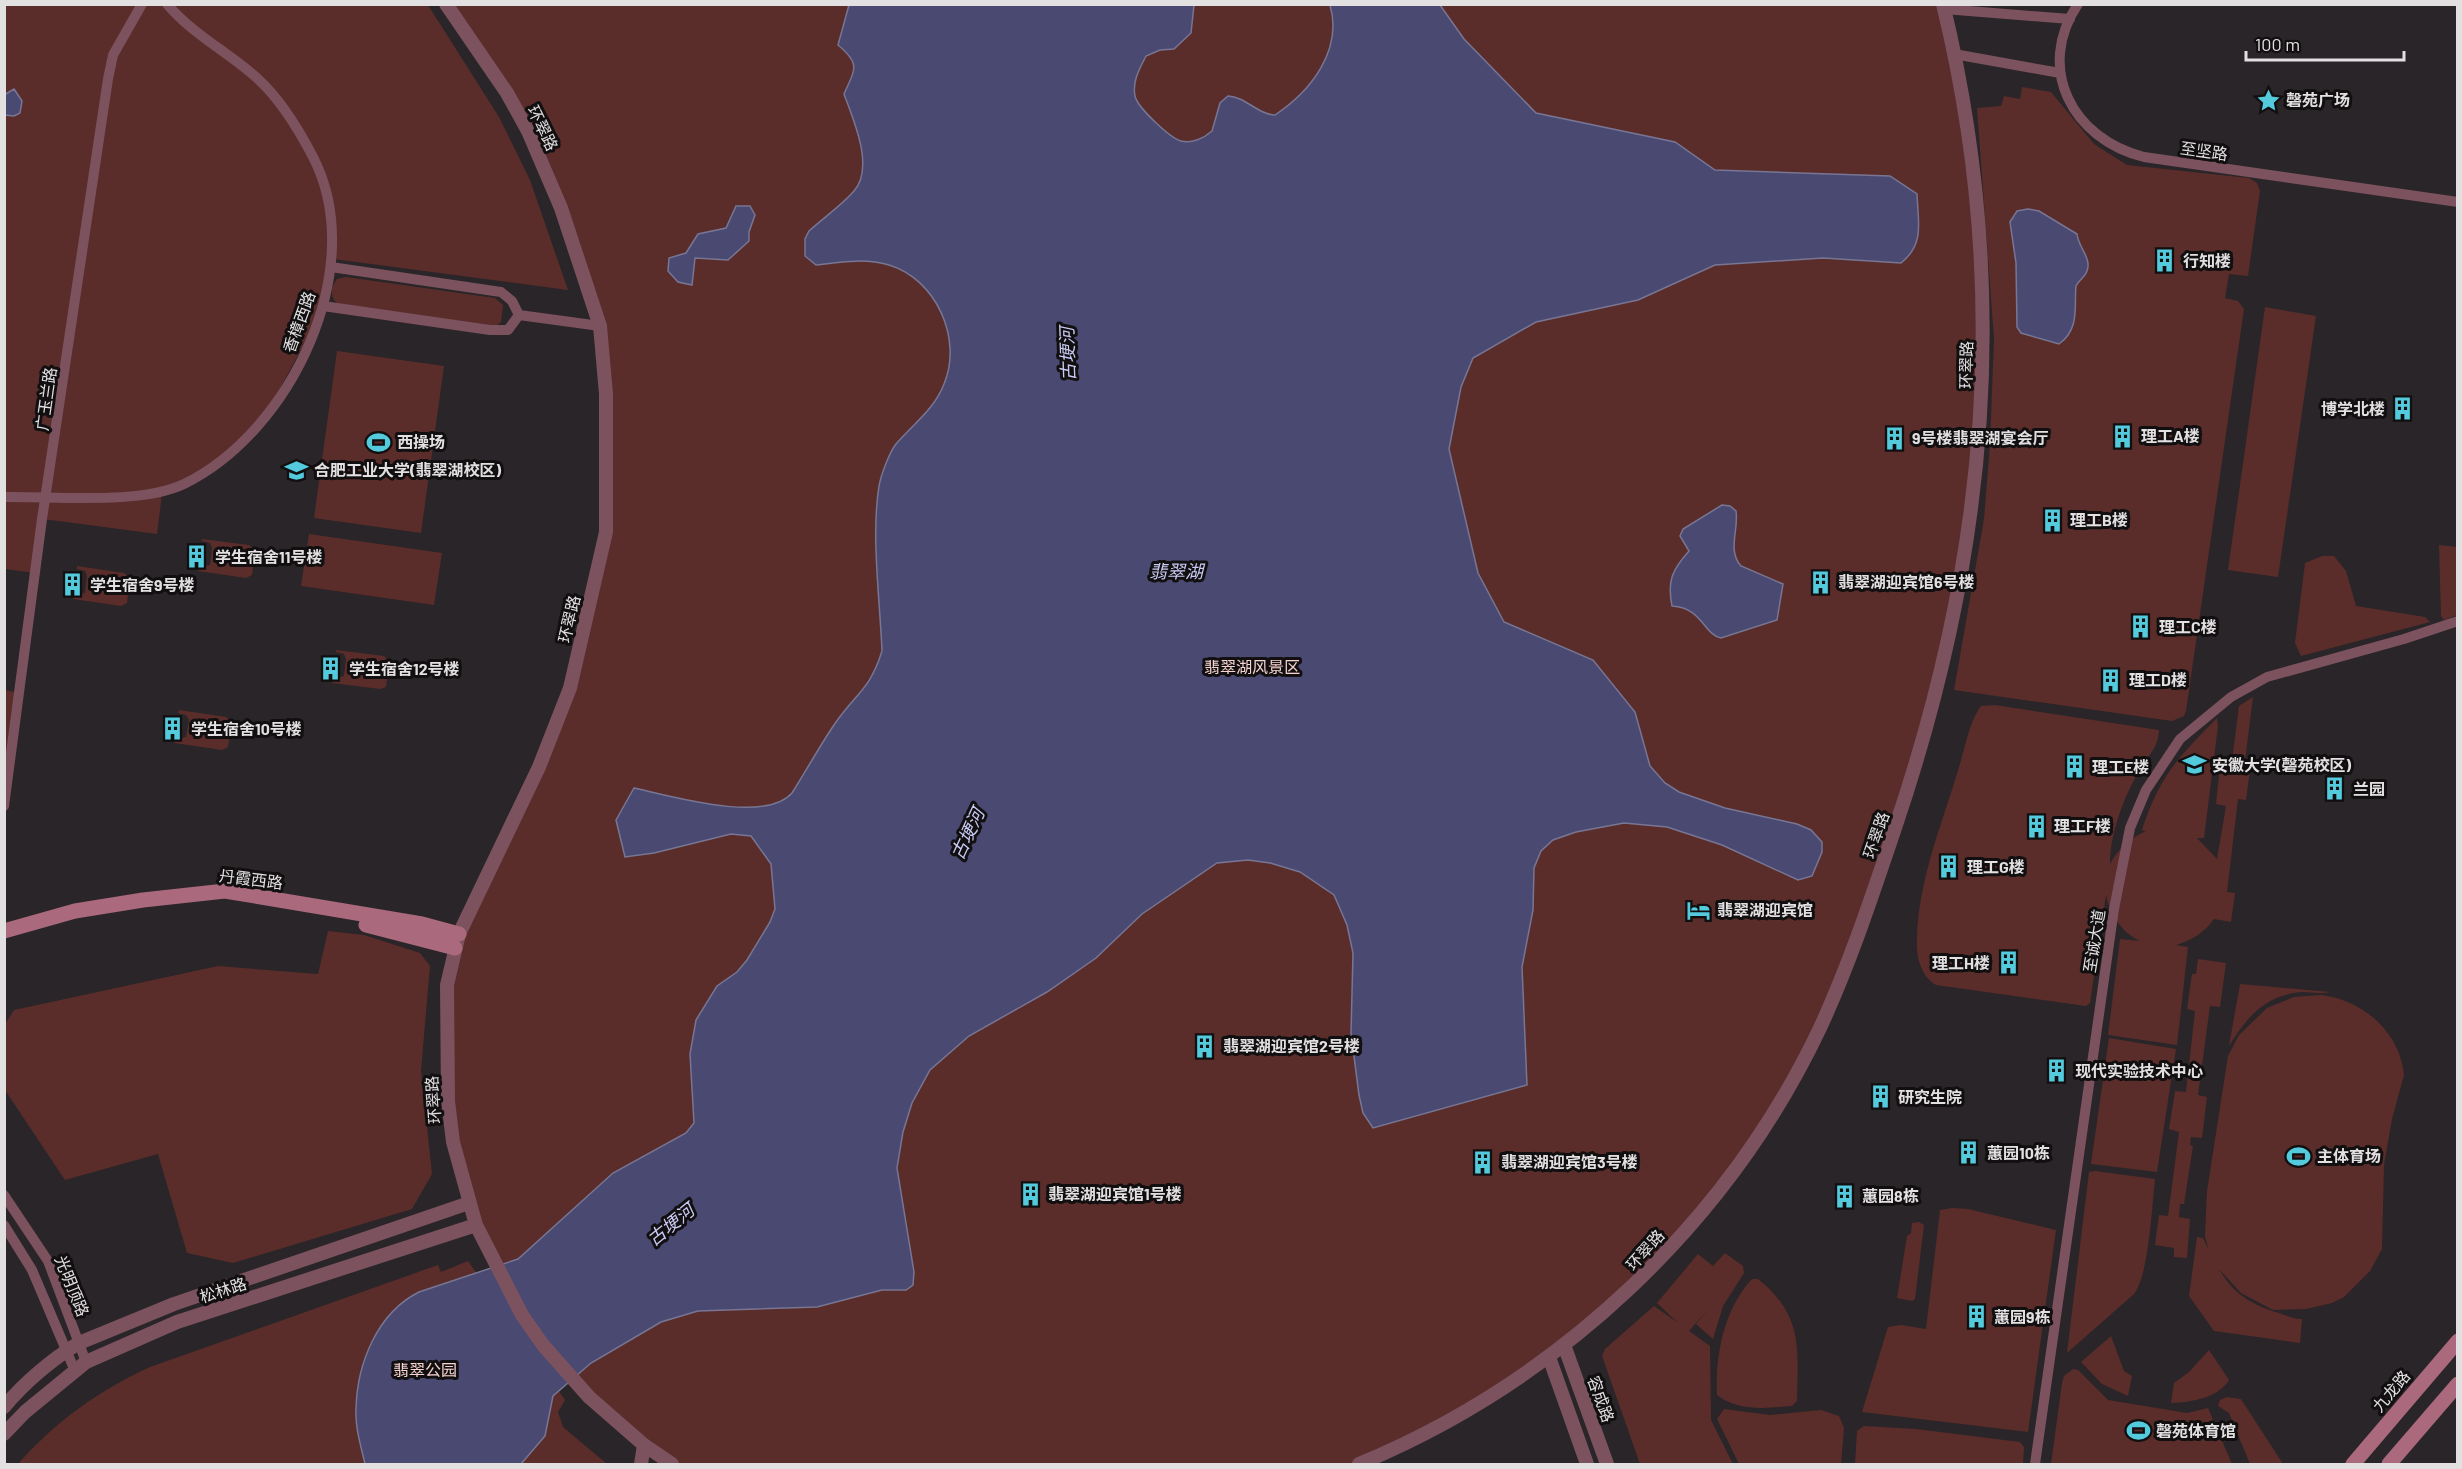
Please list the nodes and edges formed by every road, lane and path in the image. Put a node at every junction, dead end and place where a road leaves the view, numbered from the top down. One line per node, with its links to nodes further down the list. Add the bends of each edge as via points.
1 (142, 4): 14 (street, 广玉兰路, via 112,55)
2 (167, 4): 10 (street, 香樟西路, via 228,58 258,78 300,134 323,177 330,205)
3 (446, 4): 13 (street, 环翠路, via 528,130 561,208)
4 (2079, 4): 6 (street, 至坚路)
5 (1944, 7): 6 (street); 7 (street, 环翠路)
6 (2070, 19): 8 (street, 至坚路, via 2060,42)
7 (1954, 54): 8 (street); 26 (street, 环翠路, via 1969,138 1980,242 1980,423 1961,585 1922,747 1846,969 1819,1030 1781,1099 1726,1180 1644,1277)
8 (2060, 73): 9 (street, 至坚路, via 2068,97 2086,124 2101,139 2130,154)
9 (2457, 202)
10 (332, 267): 11 (street, 香樟西路); 12 (street, via 501,292 512,301)
11 (323, 306): 12 (street, via 490,330 508,330); 14 (street, 香樟西路, via 297,368 262,422 229,454 184,484 147,497)
12 (519, 315): 13 (street)
13 (600, 326): 19 (street, 环翠路, via 606,394 606,532 570,688 539,767)
14 (48, 496): 15 (street, 香樟西路); 17 (street, 广玉兰路)
15 (4, 497)
16 (2457, 621): 39 (street, 至诚大道, via 2277,673 2243,688 2180,739 2146,790 2130,828 2114,909)
17 (4, 806)
18 (4, 931): 19 (main road, 丹霞西路, via 75,911 225,891 422,924)
19 (457, 941): 20 (main road, 丹霞西路, via 232,899 87,917); 22 (street, 环翠路, via 447,985 448,1101 453,1142)
20 (4, 942)
21 (4, 1195): 27 (street, 光明顶路, via 48,1261)
22 (469, 1203): 24 (street, 环翠路); 27 (street, 松林路, via 174,1304)
23 (4, 1225): 27 (street, 光明顶路)
24 (476, 1225): 29 (street, 松林路, via 177,1322); 33 (street, 环翠路, via 522,1316 543,1345 589,1397)
25 (2457, 1341): 40 (main road, 九龙路)
26 (1564, 1346): 28 (street, 环翠路); 38 (street, 容成路)
27 (73, 1347): 29 (street, 光明顶路); 31 (street, 松林路)
28 (1549, 1357): 36 (street, 环翠路, via 1439,1426); 37 (street)
29 (80, 1366): 32 (street, 松林路)
30 (2457, 1384): 41 (main road)
31 (4, 1407)
32 (4, 1434)
33 (644, 1445): 34 (street); 35 (street)
34 (641, 1464)
35 (672, 1464)
36 (1359, 1464)
37 (1587, 1464)
38 (1608, 1464)
39 (2035, 1464)
40 (2353, 1464)
41 (2389, 1464)

